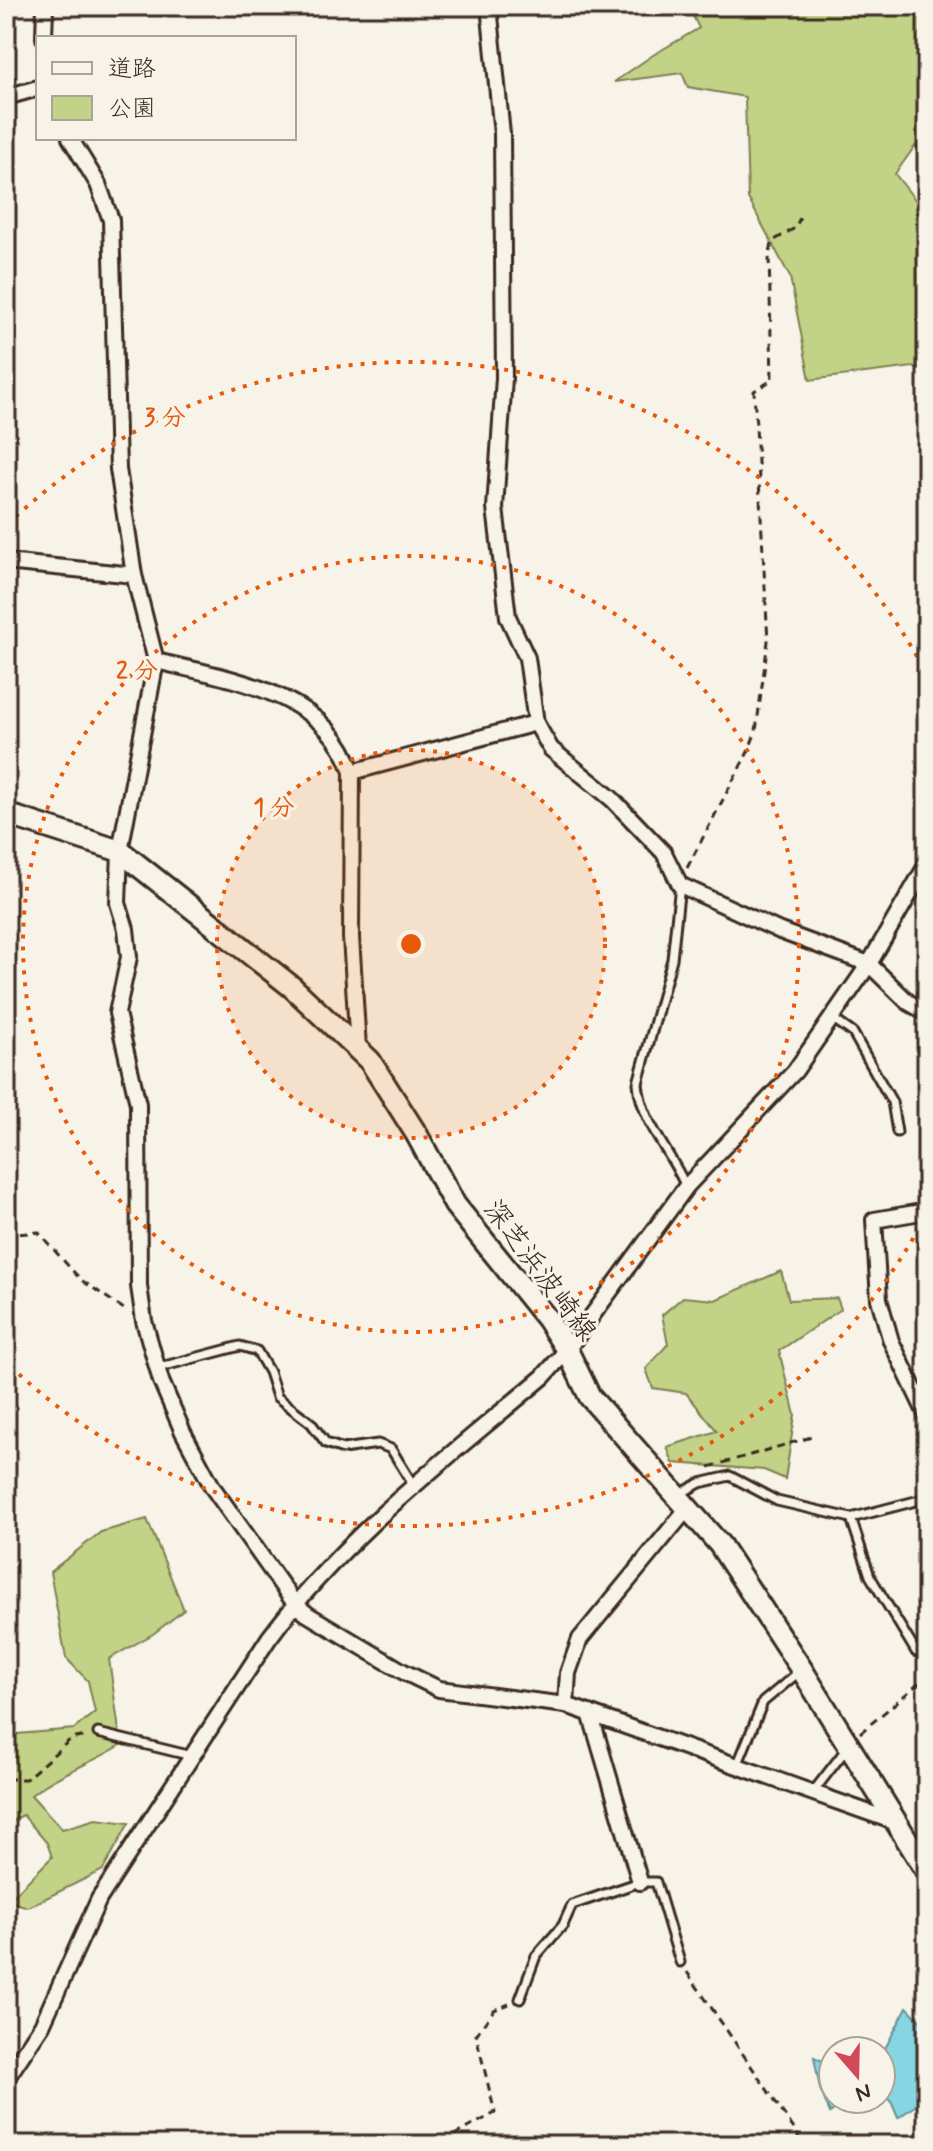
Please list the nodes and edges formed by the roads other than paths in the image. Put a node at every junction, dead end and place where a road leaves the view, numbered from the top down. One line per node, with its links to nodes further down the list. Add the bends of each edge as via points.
1 (45, 6): 3 (street)
2 (489, 6): 11 (street, via 502,134 504,378 495,508 508,617 527,658)
3 (44, 36)
4 (6, 80): 6 (lane)
5 (36, 89): 6 (street)
6 (8, 96)
7 (71, 140): 9 (street, via 98,184 111,220 118,469)
8 (6, 562): 9 (street)
9 (134, 575): 10 (street)
10 (156, 661): 12 (street, via 291,702 333,734); 14 (street)
11 (536, 723): 12 (street); 16 (street, via 551,749 612,799 664,853)
12 (352, 772): 20 (street, via 351,937)
13 (6, 814): 14 (main road, 深芝浜波崎線)
14 (120, 851): 20 (main road, 深芝浜波崎線, via 292,987); 25 (street, via 118,903 129,957 117,1013 138,1104 139,1286)
15 (927, 864): 17 (street)
16 (680, 884): 17 (street, via 780,931); 22 (lane, via 672,959 638,1083 655,1132)
17 (869, 964): 18 (street); 19 (street)
18 (927, 1013)
19 (832, 1018): 21 (lane, via 853,1033 892,1102); 22 (street, via 795,1071)
20 (358, 1048): 24 (main road, 深芝浜波崎線, via 417,1135 455,1205)
21 (897, 1132)
22 (686, 1187): 24 (street)
23 (927, 1211): 26 (street, via 874,1220 879,1299 891,1341)
24 (567, 1350): 27 (street, via 543,1377); 29 (main road, 深芝浜波崎線, via 590,1397)
25 (157, 1368): 27 (lane, via 240,1346 257,1351 277,1397 311,1423 326,1443 343,1449 378,1444 391,1449); 31 (street, via 213,1488)
26 (927, 1416)
27 (414, 1486): 31 (street, via 339,1554)
28 (927, 1498): 30 (lane)
29 (682, 1502): 30 (lane, via 700,1483 730,1476 777,1501); 33 (main road, 深芝浜波崎線, via 720,1545); 34 (street, via 580,1639 568,1673)
30 (851, 1518): 32 (lane, via 870,1576 916,1652)
31 (295, 1604): 34 (street, via 439,1689); 38 (street)
32 (927, 1651)
33 (802, 1670): 37 (main road, 深芝浜波崎線); 39 (lane, via 763,1702)
34 (566, 1705): 35 (street)
35 (590, 1713): 39 (street); 44 (street)
36 (98, 1733): 38 (lane)
37 (848, 1745): 40 (lane); 41 (main road, 深芝浜波崎線)
38 (192, 1756): 47 (street, via 99,1899 42,2025)
39 (737, 1766): 40 (street)
40 (811, 1793): 41 (street)
41 (895, 1822): 42 (main road, 深芝浜波崎線)
42 (919, 1841): 43 (main road, 深芝浜波崎線)
43 (927, 1872)
44 (640, 1882): 45 (lane, via 656,1882); 46 (lane, via 572,1905 563,1925 536,1956)
45 (680, 1962)
46 (520, 1999)
47 (6, 2079)

